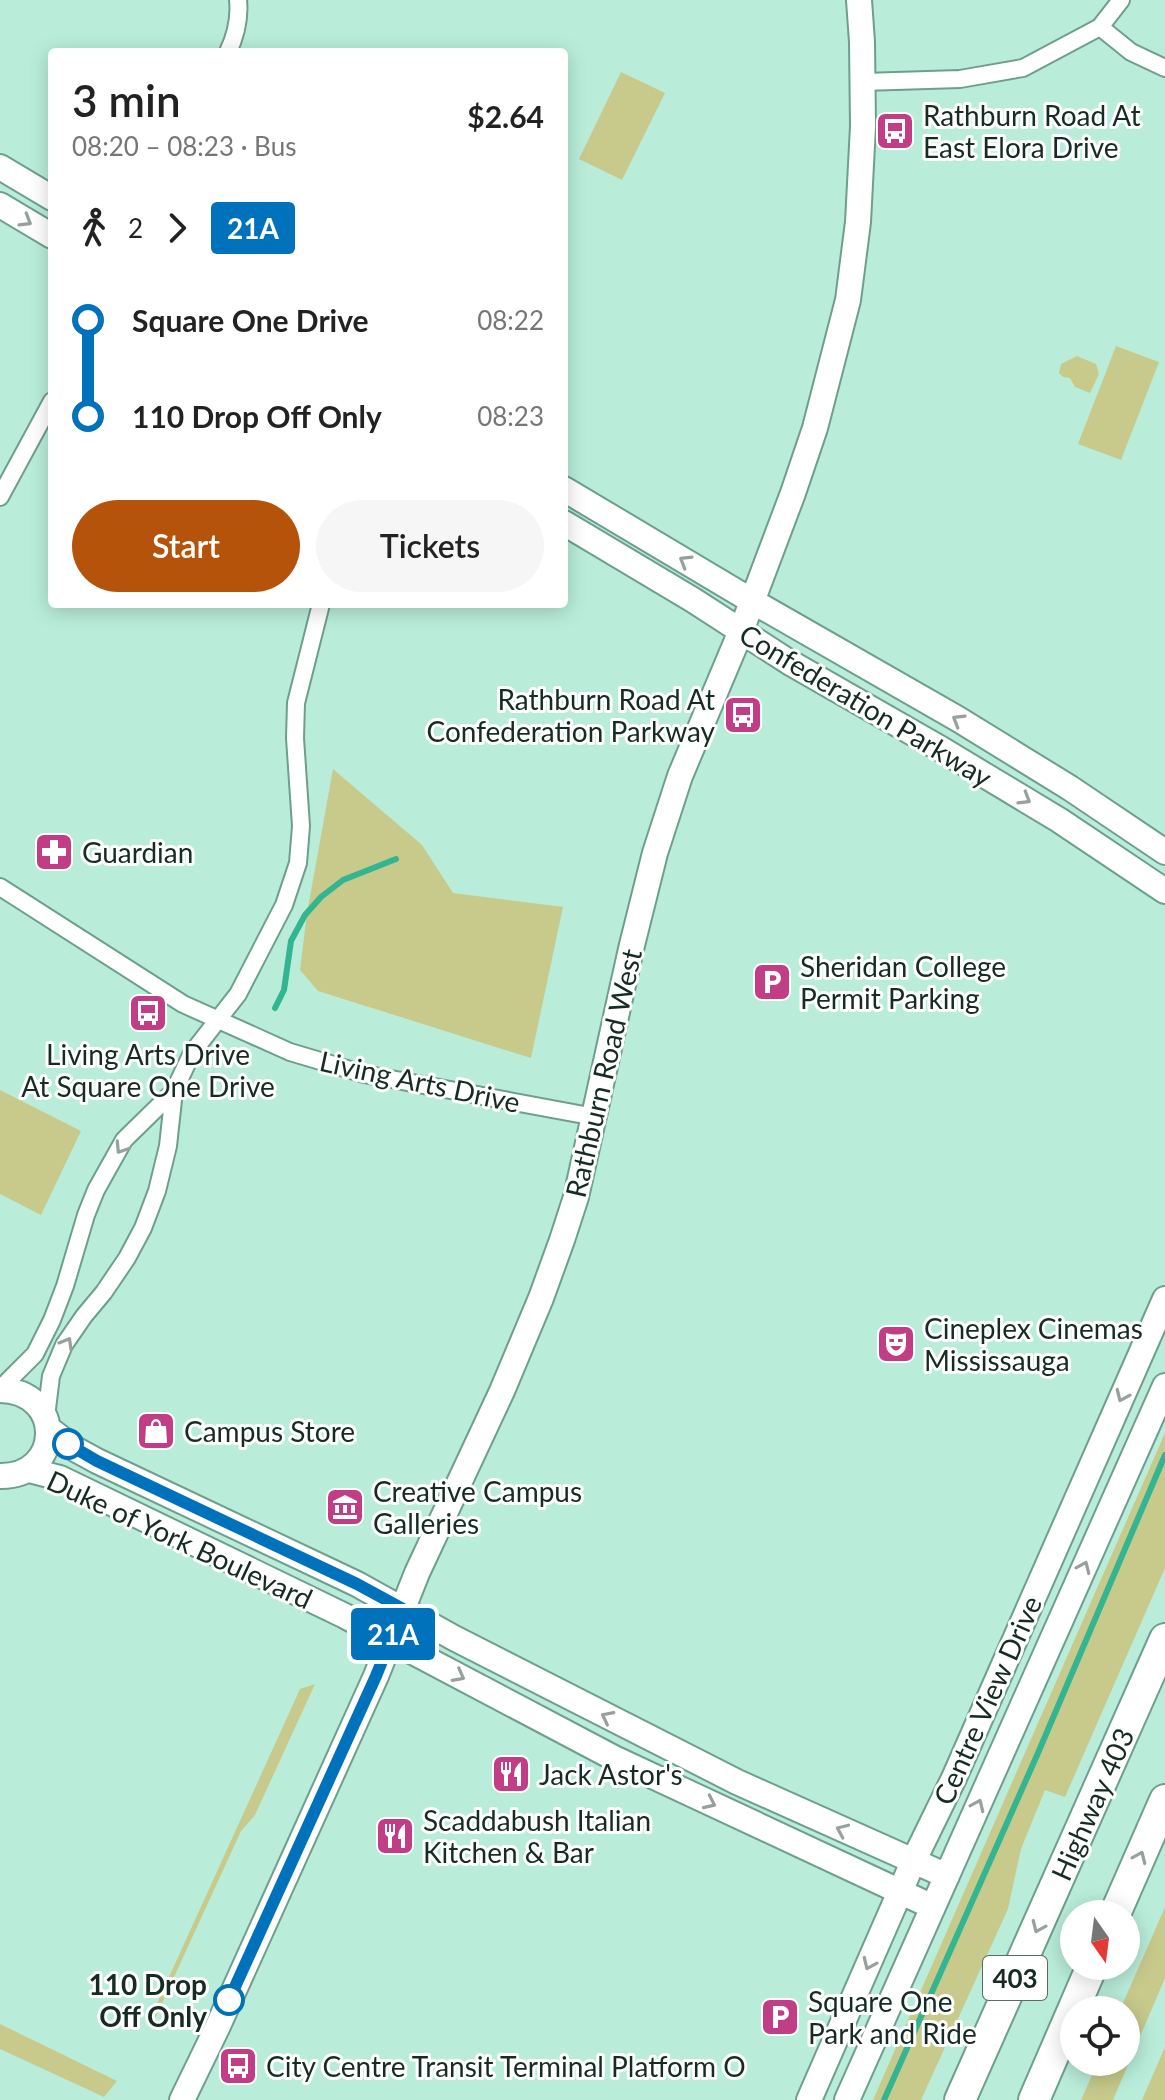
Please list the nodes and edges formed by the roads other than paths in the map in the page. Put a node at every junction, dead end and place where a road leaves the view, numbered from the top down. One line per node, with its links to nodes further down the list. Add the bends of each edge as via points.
1 (238, 0): 5 (street, via 240,14)
2 (859, 0): 7 (street, Rathburn Road West)
3 (1121, 0): 4 (street)
4 (1100, 27): 6 (street, via 1131,52); 7 (street, via 1023,68 960,79)
5 (230, 48)
6 (1165, 68)
7 (863, 82): 16 (street, Rathburn Road West, via 860,191 848,300 815,428)
8 (0, 167): 9 (street)
9 (48, 196)
10 (0, 205): 11 (street, one-way to 11)
11 (48, 234)
12 (48, 408): 14 (street)
13 (568, 491): 16 (street, Confederation Parkway, one-way to 13)
14 (0, 497)
15 (568, 525): 18 (street, Confederation Parkway)
16 (752, 601): 18 (street, Rathburn Road West); 19 (street, Confederation Parkway, one-way to 16, via 1020,757)
17 (320, 608): 22 (street, via 296,703 298,863 284,905 238,994)
18 (741, 631): 21 (street, Confederation Parkway, one-way to 21, via 1059,820); 24 (street, Rathburn Road West, via 680,776 655,853)
19 (1165, 852)
20 (0, 887): 22 (street, Living Arts Drive)
21 (1165, 891)
22 (218, 1021): 23 (street, via 192,1053); 24 (street, Living Arts Drive, via 290,1052 364,1074)
23 (174, 1091): 27 (street, one-way to 27, via 124,1140 96,1190 52,1320 35,1354); 28 (street, one-way to 23, via 51,1376 64,1345 143,1228 168,1146)
24 (595, 1117): 31 (street, Rathburn Road West, via 576,1197 541,1298)
25 (1165, 1299): 35 (street, Centre View Drive, one-way to 35)
26 (1165, 1386): 36 (street, Centre View Drive, one-way to 26)
27 (0, 1390): 28 (street, Duke of York Boulevard, via 27,1395)
28 (47, 1423): 29 (street, via 47,1445); 31 (street, Duke of York Boulevard, via 97,1461)
29 (29, 1470): 30 (street); 33 (street, Duke of York Boulevard, via 60,1478)
30 (0, 1476)
31 (403, 1609): 33 (street, Rathburn Road West); 35 (street, Duke of York Boulevard, one-way to 31, via 709,1769)
32 (1165, 1639): 44 (highway, Highway 403 / 403, one-way to 44)
33 (390, 1640): 37 (street, Duke of York Boulevard, one-way to 37, via 614,1758); 41 (street, Rathburn Road West)
34 (1165, 1800): 38 (highway, one-way to 34)
35 (913, 1862): 36 (street, Duke of York Boulevard); 37 (street, Centre View Drive)
36 (947, 1876): 39 (street, Centre View Drive)
37 (900, 1892): 39 (street, Duke of York Boulevard); 42 (street, Centre View Drive, one-way to 42)
38 (1121, 1900)
39 (933, 1907): 43 (street, Centre View Drive)
40 (1086, 1980): 45 (highway, 403)
41 (182, 2100)
42 (809, 2100)
43 (847, 2100)
44 (960, 2100)
45 (1034, 2100)

